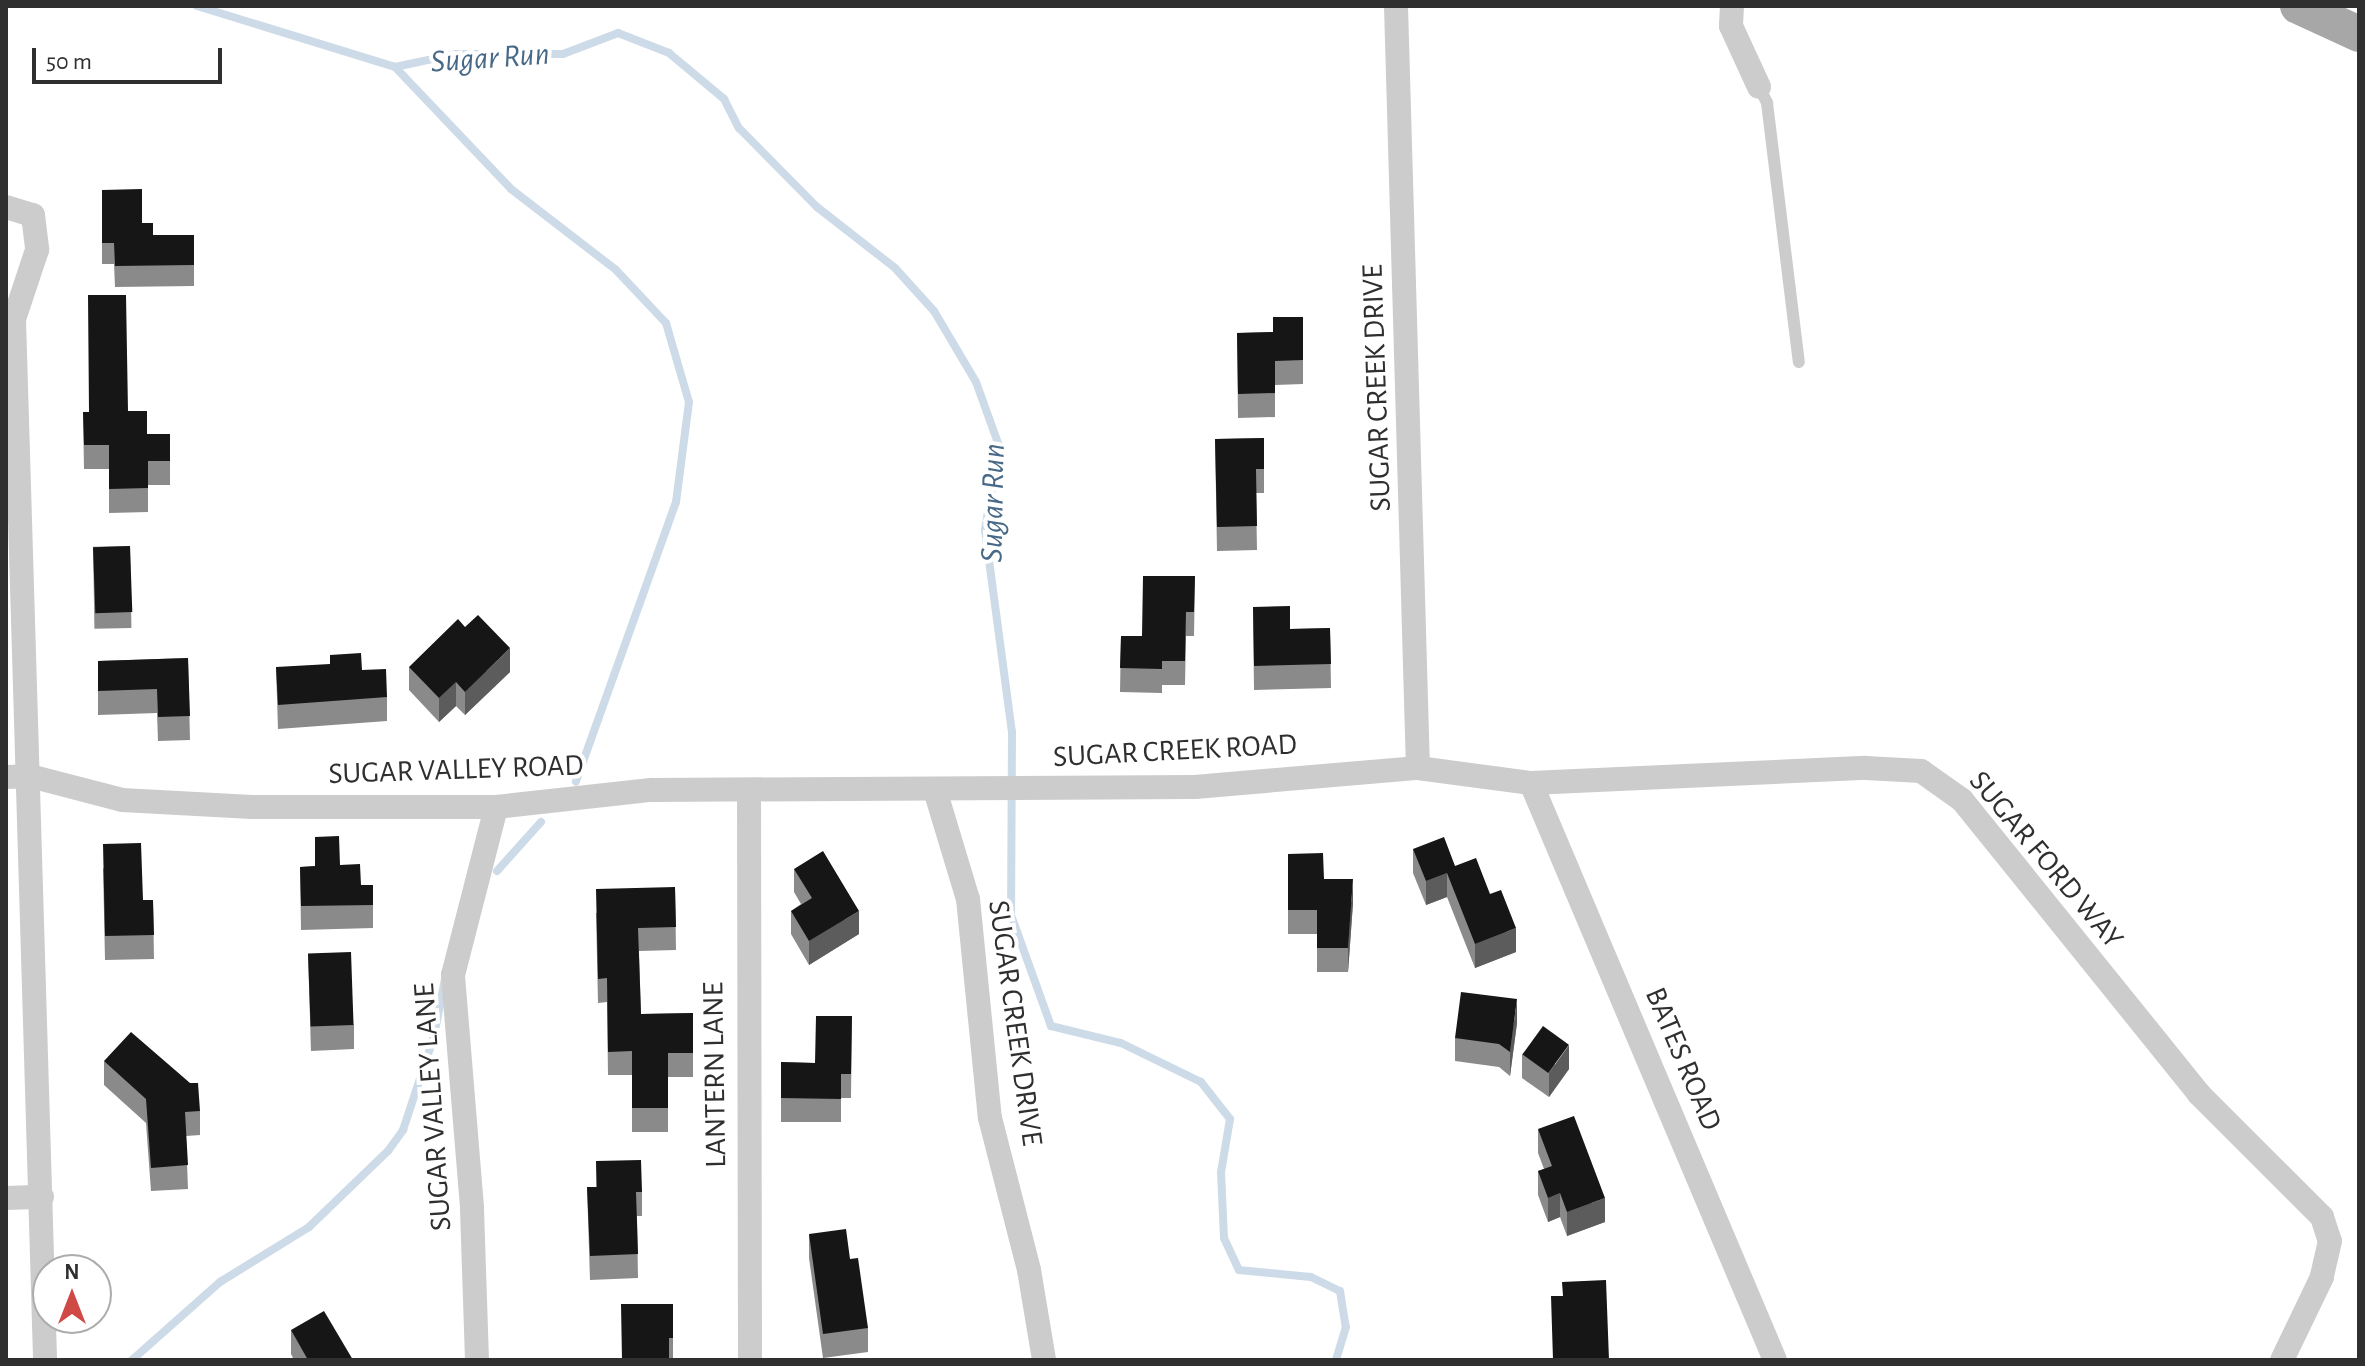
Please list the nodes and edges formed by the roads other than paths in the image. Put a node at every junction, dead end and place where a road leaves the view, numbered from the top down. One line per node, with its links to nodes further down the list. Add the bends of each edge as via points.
1 (1396, 6): 9 (street, SUGAR CREEK DRIVE)
2 (1732, 6): 5 (street, via 1731,26)
3 (2298, 6): 4 (main road)
4 (2353, 23)
5 (1759, 87): 8 (lane, via 1767,103)
6 (6, 207): 7 (street, via 33,215 37,250)
7 (10, 313): 10 (street)
8 (1799, 362)
9 (1418, 768): 11 (street, SUGAR FORD WAY); 13 (street, SUGAR CREEK ROAD, via 1195,787)
10 (18, 777): 14 (street, SUGAR VALLEY ROAD, via 122,800 252,807); 15 (street)
11 (1531, 783): 21 (street, BATES ROAD); 22 (street, SUGAR FORD WAY, via 1866,768 1921,771 1962,800 2199,1094 2322,1217 2330,1241 2322,1277)
12 (749, 790): 13 (street, SUGAR VALLEY ROAD); 14 (street, SUGAR VALLEY ROAD, via 651,790); 19 (street, LANTERN LANE)
13 (935, 790): 20 (street, SUGAR CREEK DRIVE, via 968,899 990,1118 1029,1270)
14 (496, 807): 18 (street, SUGAR VALLEY LANE, via 453,975 472,1207)
15 (42, 1197): 16 (street); 17 (street)
16 (6, 1198)
17 (45, 1360)
18 (477, 1360)
19 (750, 1360)
20 (1044, 1360)
21 (1775, 1360)
22 (2282, 1360)

